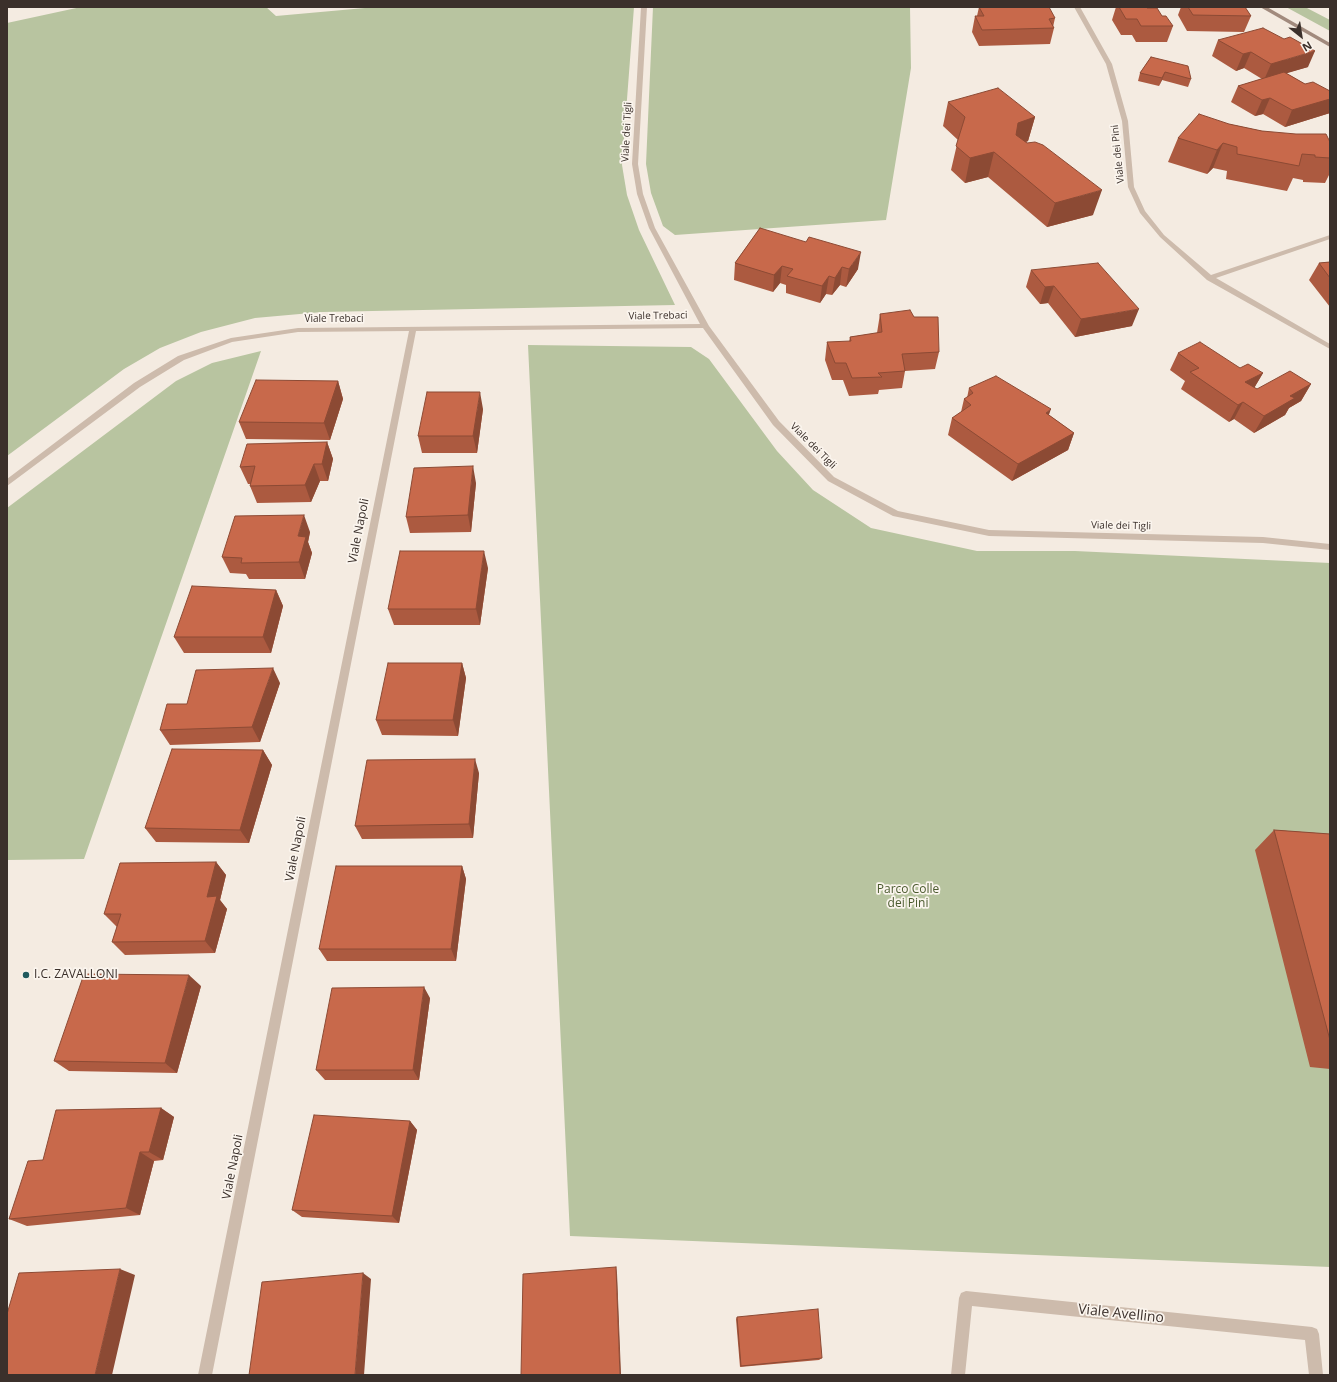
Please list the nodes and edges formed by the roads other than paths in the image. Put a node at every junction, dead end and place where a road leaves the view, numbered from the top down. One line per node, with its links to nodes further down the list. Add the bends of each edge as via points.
1 (644, 7): 7 (street, Viale dei Tigli, via 635,164 640,194 652,228)
2 (1077, 7): 6 (street, Viale dei Pini, via 1109,64 1125,121 1131,187 1142,212 1162,236)
3 (1263, 7): 4 (street)
4 (1330, 45)
5 (1330, 237): 6 (street)
6 (1210, 278): 9 (street, Viale dei Pini)
7 (705, 326): 8 (street, Viale Trebaci); 11 (street, Viale dei Tigli, via 776,423 831,479 896,514 989,533 1263,540)
8 (413, 329): 10 (street, Viale Trebaci, via 298,330 231,340 181,358 137,385); 12 (street, Viale Napoli)
9 (1330, 347)
10 (7, 483)
11 (1330, 547)
12 (205, 1375)
13 (958, 1375): 14 (street, Viale Avellino, via 966,1298 1312,1334)
14 (1316, 1375)

